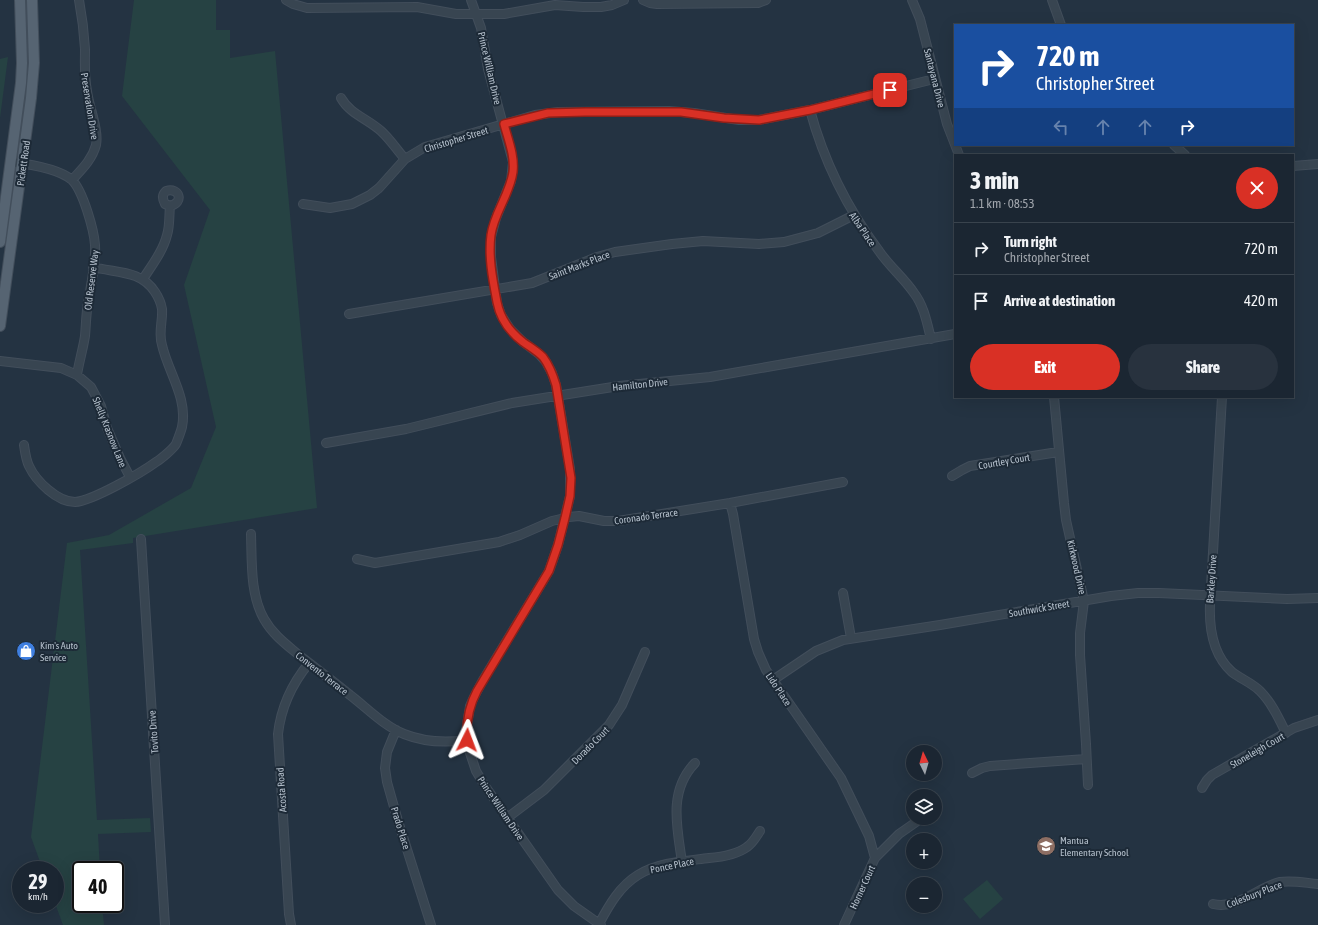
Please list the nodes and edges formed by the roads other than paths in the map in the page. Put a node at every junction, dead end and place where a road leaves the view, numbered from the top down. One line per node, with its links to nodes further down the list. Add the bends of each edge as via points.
1 (20, 0): 23 (main road, Pickett Road, via 22,63)
2 (32, 0): 24 (main road, Pickett Road, via 34,63)
3 (79, 0): 27 (street, Preservation Drive, via 85,49 85,76 96,145 85,166)
4 (286, 0): 12 (street, via 311,8)
5 (471, 0): 13 (street, Prince William Drive)
6 (624, 0): 11 (street, via 612,6 601,7)
7 (643, 0): 8 (street, via 657,4 758,3)
8 (766, 0)
9 (912, 0): 15 (street, Santayana Drive)
10 (1052, 0): 14 (street)
11 (564, 3): 13 (street, via 504,14)
12 (326, 4): 13 (street, via 416,7 443,13)
13 (477, 14): 18 (street, Prince William Drive, via 488,69)
14 (1061, 24)
15 (934, 79): 17 (street, Christopher Street); 19 (street, Santayana Drive)
16 (341, 98): 22 (street, via 352,112 380,130)
17 (810, 110): 18 (street, Christopher Street, via 746,120 669,111 553,113); 30 (street, Alba Place, via 825,158)
18 (504, 124): 22 (street, Christopher Street, via 431,145); 34 (street, Prince William Drive, via 512,154 513,172 491,237 490,257)
19 (954, 142)
20 (1175, 146): 21 (street)
21 (1184, 154)
22 (405, 159): 28 (street, Christopher Street, via 379,188 358,201 330,208)
23 (11, 162): 24 (street); 31 (main road, Pickett Road)
24 (23, 163): 27 (street, via 58,172); 36 (main road, Pickett Road)
25 (1318, 164): 26 (street)
26 (1294, 166)
27 (72, 180): 32 (street, Old Reserve Way, via 82,196 93,230)
28 (303, 204)
29 (170, 206): 33 (street, via 168,234)
30 (854, 215): 34 (street, Saint Marks Place, via 818,233 784,242 759,244 703,241 615,252 532,283); 38 (street, Alba Place, via 880,253 916,296 925,316)
31 (0, 242)
32 (94, 267): 33 (street, via 122,271); 40 (street, Old Reserve Way, via 85,336)
33 (143, 279): 48 (street, via 152,287 161,304 161,344 181,399 182,427 176,444 157,462)
34 (495, 290): 35 (street, Saint Marks Place); 41 (street, Prince William Drive, via 505,322 516,336 546,362)
35 (350, 314)
36 (0, 326)
37 (954, 334): 38 (street, Hamilton Drive)
38 (930, 338): 41 (street, Hamilton Drive, via 710,377 619,386)
39 (0, 361): 40 (street, Shelly Krasnow Lane, via 61,368)
40 (76, 375): 48 (street, Shelly Krasnow Lane, via 91,387)
41 (558, 396): 44 (street, Hamilton Drive, via 500,406 406,429); 51 (street, Prince William Drive, via 571,478)
42 (1054, 398): 46 (street, Kirkwood Drive)
43 (1222, 398): 56 (street, Barkley Drive)
44 (326, 442)
45 (24, 446): 48 (street, via 28,465 36,477 45,488 63,499 74,502 92,498)
46 (1058, 452): 47 (street, Courtley Court, via 970,466); 58 (street, Kirkwood Drive, via 1066,520)
47 (952, 476)
48 (130, 477)
49 (843, 482): 50 (street, Coronado Terrace)
50 (730, 503): 51 (street, Coronado Terrace, via 618,521 579,516); 62 (street, Lido Place, via 754,639 763,665)
51 (565, 518): 54 (street, Coronado Terrace, via 548,522 499,542 375,563); 66 (street, Prince William Drive, via 549,571 474,697 467,723)
52 (251, 534): 61 (street, Convento Terrace, via 253,582 261,612 275,635)
53 (141, 539): 80 (street, Tovito Drive)
54 (357, 559)
55 (843, 593): 59 (street)
56 (1210, 596): 57 (street, Southwick Street); 58 (street, Southwick Street, via 1138,593); 65 (street, Barkley Drive, via 1210,628 1221,657 1232,672 1255,686 1264,695)
57 (1318, 598)
58 (1084, 601): 59 (street, Southwick Street); 67 (street, Kirkwood Drive, via 1080,655)
59 (851, 638): 62 (street, Southwick Street, via 816,651)
60 (645, 652): 72 (street, Dorado Court, via 622,705 609,725 544,790)
61 (309, 664): 64 (street, Convento Terrace); 81 (street, Acosta Road, via 284,703 278,734)
62 (773, 680): 75 (street, Lido Place, via 841,778 869,836)
63 (1318, 720): 65 (street, Stoneleigh Court)
64 (396, 730): 66 (street, Convento Terrace, via 431,741); 82 (street, Prado Place, via 387,752 387,782)
65 (1286, 733): 71 (street, Stoneleigh Court, via 1212,775)
66 (467, 740): 72 (street, Prince William Drive, via 476,771)
67 (1086, 759): 69 (street, via 990,766); 70 (street, Kirkwood Drive)
68 (696, 762): 76 (street, via 684,776 678,800 677,825)
69 (972, 773)
70 (1088, 786)
71 (1202, 788)
72 (507, 818): 79 (street, Prince William Drive, via 558,890 574,906)
73 (912, 825): 75 (street, Horner Court, via 899,834)
74 (760, 831): 76 (street, Ponce Place, via 752,843 741,851 720,857)
75 (876, 858): 83 (street, Horner Court)
76 (682, 862): 79 (street, Ponce Place, via 648,870 630,880 618,893)
77 (1318, 884): 78 (street, Colesbury Place, via 1280,882 1234,903 1220,906)
78 (1213, 904)
79 (600, 924)
80 (165, 925)
81 (291, 925)
82 (431, 925)
83 (844, 925)

